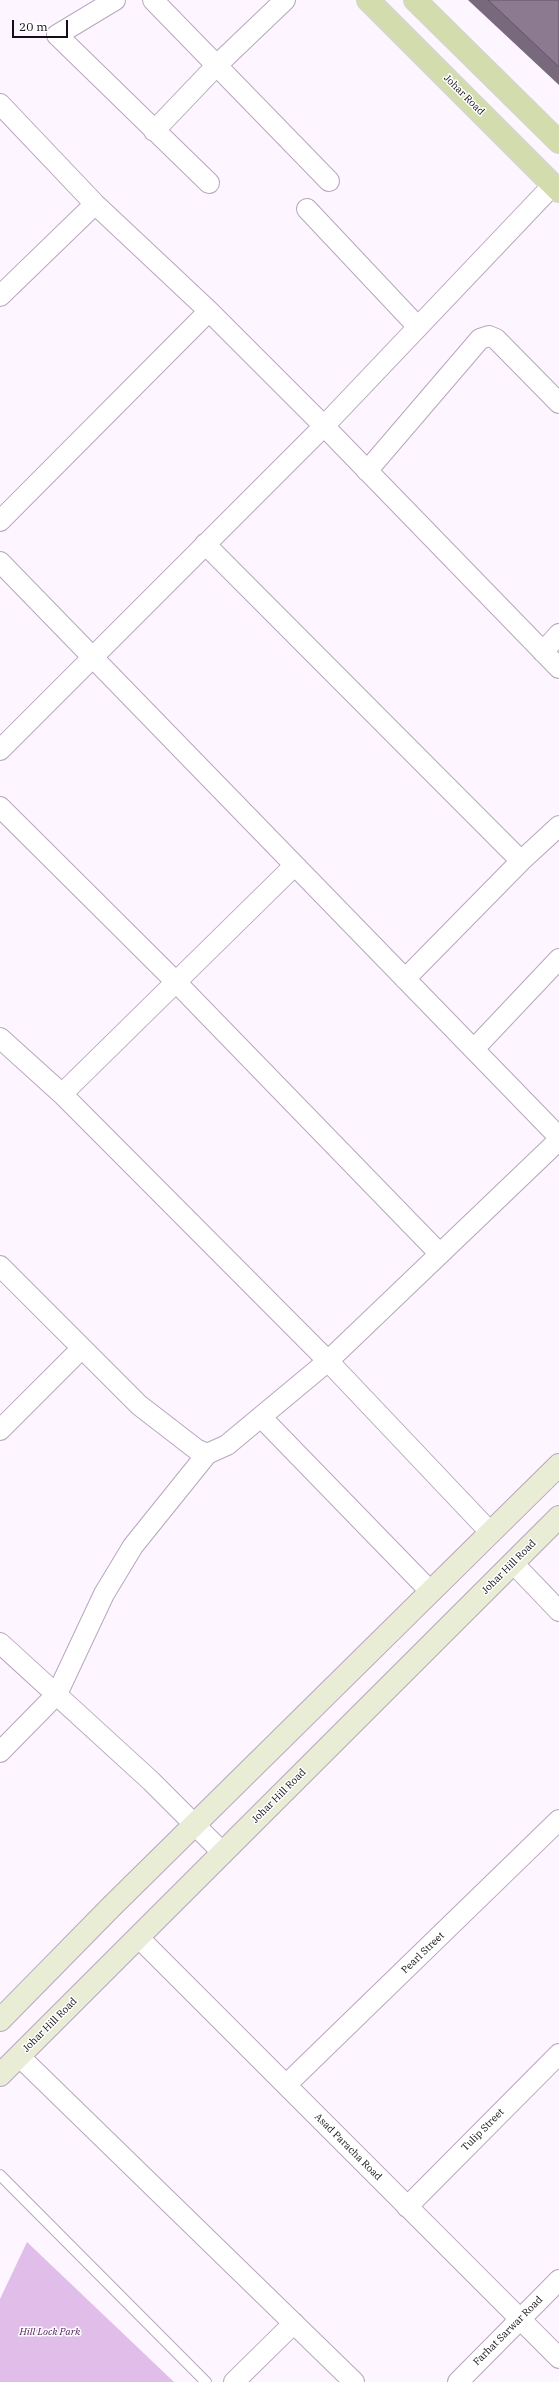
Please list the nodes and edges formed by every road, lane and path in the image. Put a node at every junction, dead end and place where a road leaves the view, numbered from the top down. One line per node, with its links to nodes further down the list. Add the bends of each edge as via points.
1 (115, 0): 8 (street, via 57,35)
2 (153, 0): 6 (street)
3 (285, 0): 6 (street)
4 (368, 0): 12 (main road, Johar Road)
5 (415, 0): 9 (main road)
6 (216, 66): 8 (street); 10 (street)
7 (0, 104): 13 (street)
8 (154, 131): 11 (street)
9 (559, 142)
10 (329, 181)
11 (209, 184)
12 (556, 188): 17 (street)
13 (95, 204): 15 (street); 16 (street)
14 (307, 209): 17 (street)
15 (0, 296)
16 (209, 311): 19 (street); 21 (street)
17 (418, 327): 19 (street)
18 (559, 404): 20 (street, via 496,339 489,336 480,338)
19 (324, 426): 20 (street); 22 (street)
20 (367, 471): 25 (street)
21 (0, 520)
22 (204, 544): 26 (street); 31 (street)
23 (0, 562): 26 (street)
24 (559, 634): 25 (street)
25 (543, 652): 27 (street)
26 (93, 658): 28 (street); 32 (street)
27 (559, 668)
28 (0, 750)
29 (0, 807): 35 (street)
30 (559, 826): 31 (street)
31 (521, 861): 34 (street)
32 (294, 866): 34 (street); 35 (street)
33 (559, 959): 37 (street)
34 (405, 979): 37 (street)
35 (176, 982): 38 (street); 41 (street)
36 (0, 1038): 38 (street)
37 (474, 1049): 39 (street)
38 (62, 1094): 44 (street)
39 (559, 1137)
40 (559, 1140): 41 (street)
41 (440, 1254): 44 (street)
42 (0, 1266): 43 (street)
43 (82, 1348): 46 (street); 47 (street, via 139,1404 196,1449)
44 (328, 1361): 45 (street); 50 (street)
45 (261, 1417): 47 (street, via 227,1445); 52 (street)
46 (0, 1430)
47 (207, 1454): 55 (street, via 133,1546 104,1594)
48 (559, 1465): 50 (street)
49 (559, 1517): 51 (street, Johar Hill Road)
50 (491, 1533): 52 (street)
51 (513, 1563): 53 (street); 59 (street, Johar Hill Road)
52 (431, 1592): 58 (street)
53 (559, 1611)
54 (0, 1643): 55 (street)
55 (57, 1694): 56 (street); 58 (street, via 151,1780)
56 (0, 1752)
57 (559, 1820): 65 (street, Pearl Street)
58 (194, 1825): 59 (street); 61 (street)
59 (222, 1852): 60 (street, Johar Hill Road)
60 (138, 1936): 63 (street, Johar Hill Road); 65 (street, Asad Paracha Road)
61 (0, 2020)
62 (559, 2054): 67 (street, Tulip Street)
63 (19, 2056): 64 (street, Johar Hill Road); 70 (street)
64 (0, 2075)
65 (286, 2085): 67 (street, Asad Paracha Road)
66 (0, 2175): 72 (lane)
67 (407, 2207): 69 (street, Asad Paracha Road)
68 (559, 2280): 69 (street, Farhat Sarwar Road)
69 (519, 2319): 71 (street, Asad Paracha Road); 75 (street, Farhat Sarwar Road)
70 (294, 2323): 73 (street); 74 (street)
71 (559, 2358)
72 (206, 2382)
73 (234, 2382)
74 (354, 2382)
75 (458, 2382)

